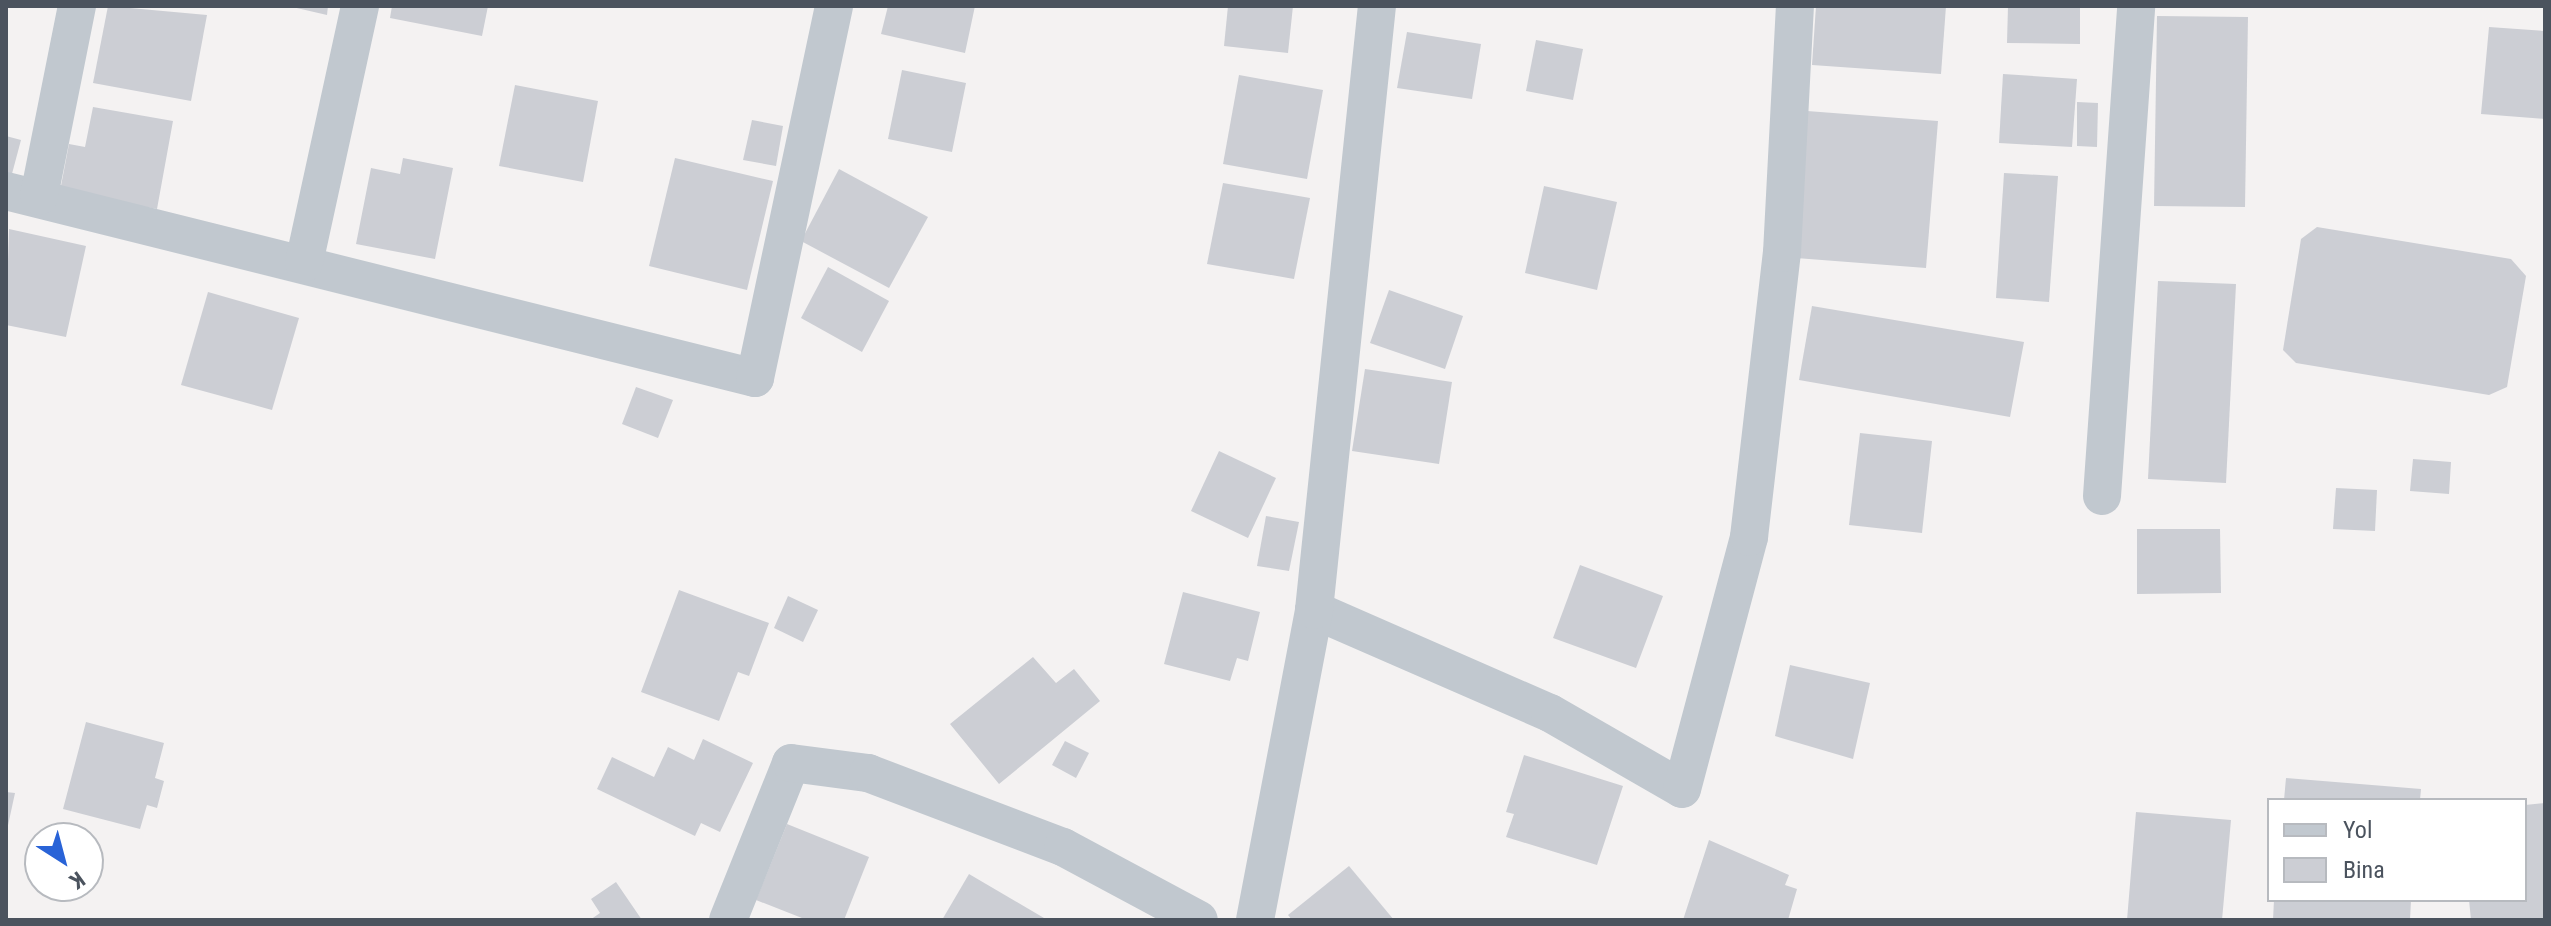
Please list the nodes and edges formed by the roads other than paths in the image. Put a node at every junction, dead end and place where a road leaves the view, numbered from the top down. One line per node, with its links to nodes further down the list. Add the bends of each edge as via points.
1 (77, 6): 7 (street)
2 (360, 6): 8 (street)
3 (834, 6): 8 (street, via 755,378)
4 (1377, 6): 10 (street)
5 (1795, 6): 10 (street, via 1782,253 1749,537 1682,789 1550,713)
6 (2136, 6): 9 (street)
7 (23, 194): 8 (street)
8 (304, 263)
9 (2102, 496)
10 (1314, 610): 13 (street)
11 (728, 920): 12 (street, via 791,763 868,773 1063,847)
12 (1199, 920)
13 (1255, 920)

